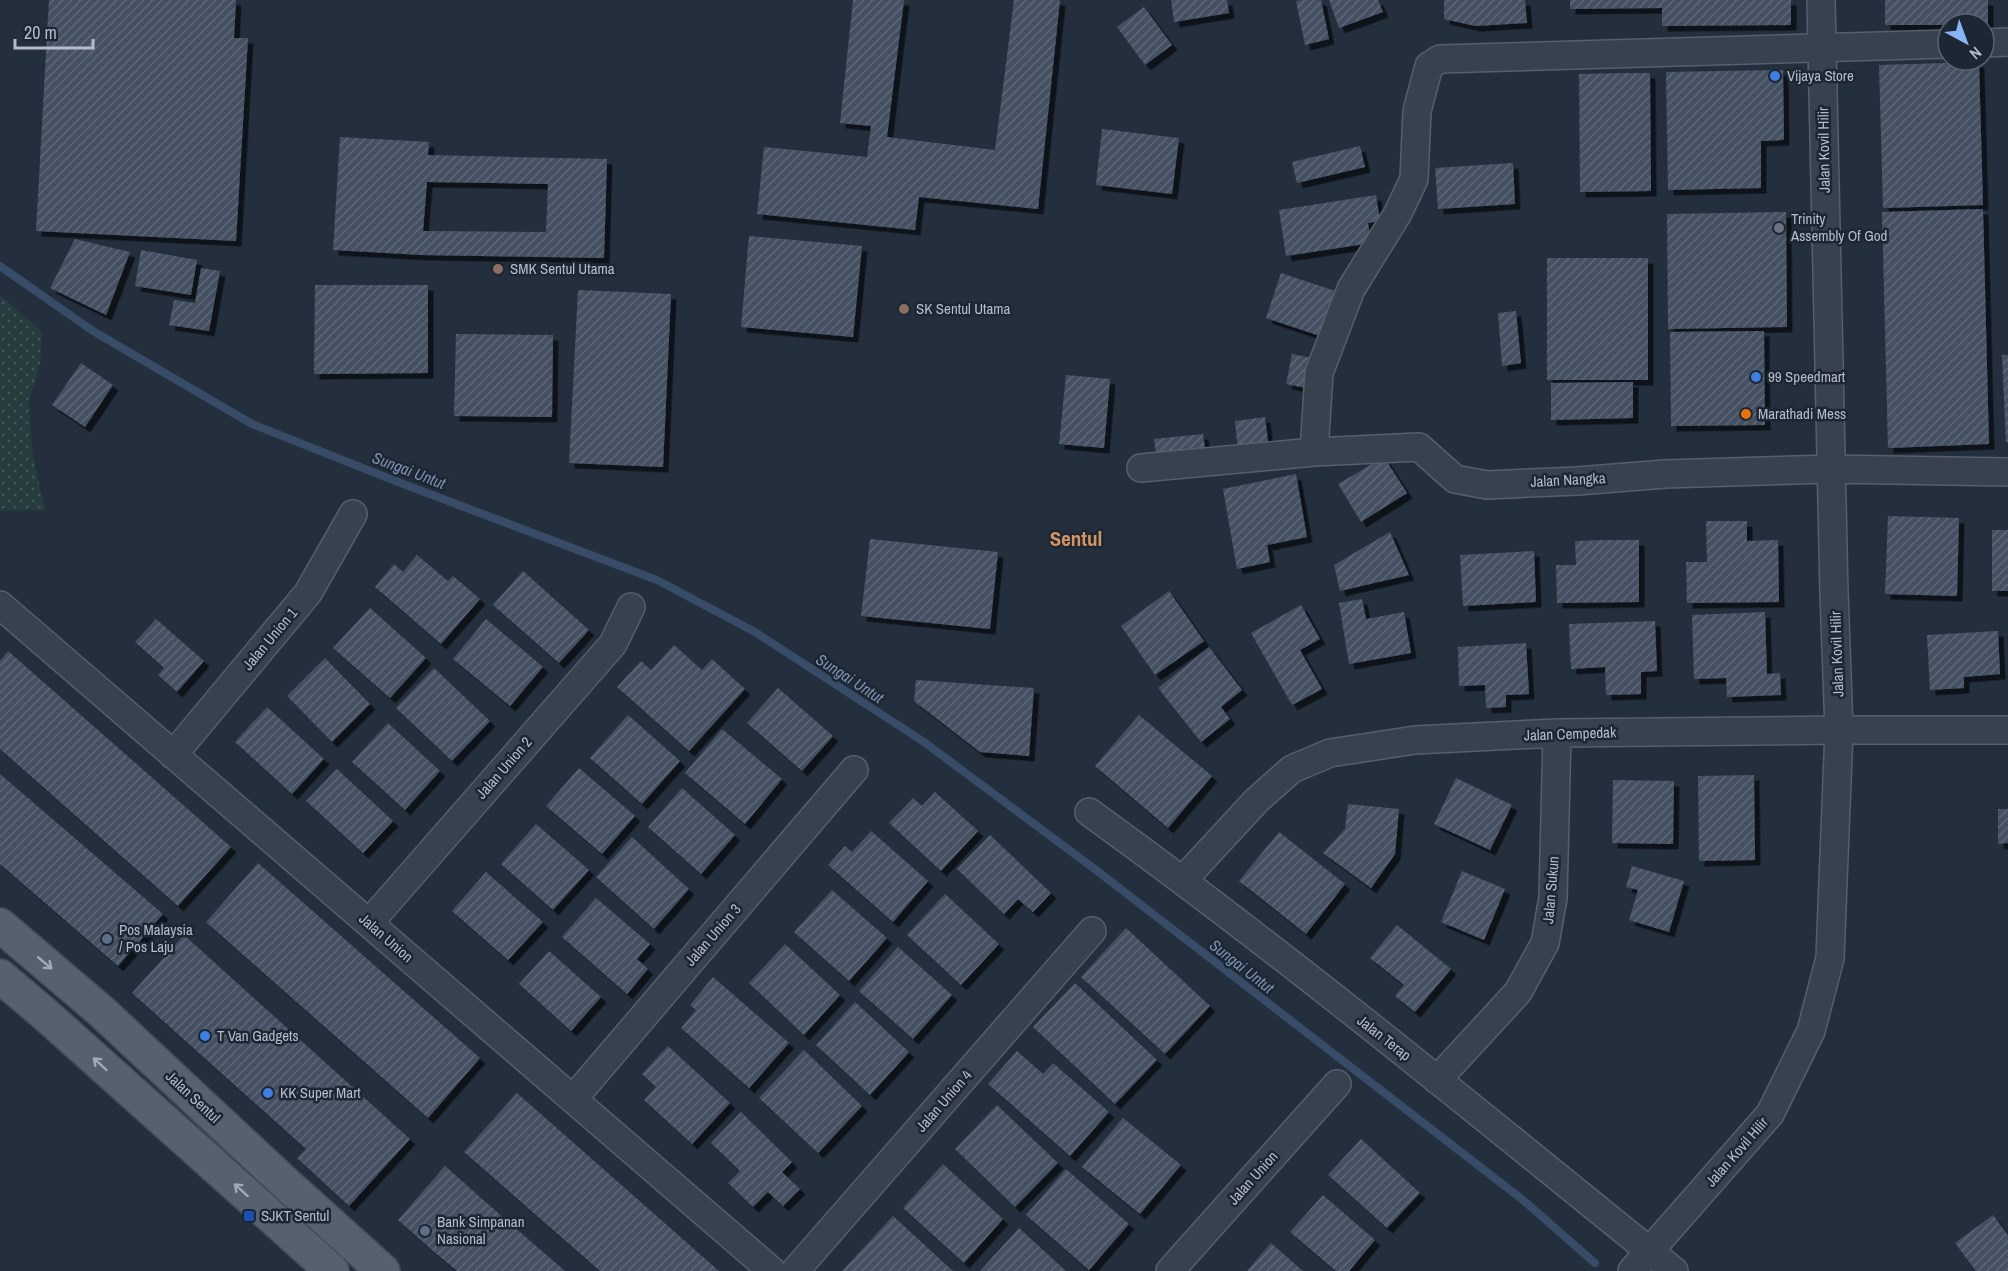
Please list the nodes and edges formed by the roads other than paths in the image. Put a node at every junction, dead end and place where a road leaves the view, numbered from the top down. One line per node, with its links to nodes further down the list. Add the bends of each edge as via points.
1 (1821, 0): 3 (street, Jalan Kovil Hilir)
2 (1936, 44): 3 (street)
3 (1822, 48): 4 (street, via 1440,59 1429,66 1417,111 1414,179 1398,213 1351,289 1319,373); 6 (street, Jalan Kovil Hilir)
4 (1314, 452): 5 (street, Jalan Nangka); 6 (street, Jalan Nangka, via 1419,447 1455,479 1487,485)
5 (1140, 468)
6 (1831, 469): 7 (street, Jalan Nangka); 11 (street, Jalan Kovil Hilir)
7 (2008, 472)
8 (353, 514): 14 (street, Jalan Union 1, via 308,593)
9 (0, 605): 14 (street, Jalan Union)
10 (631, 607): 18 (street, Jalan Union 2, via 613,644)
11 (1839, 730): 12 (street, Jalan Cempedak); 13 (street, Jalan Cempedak); 25 (street, Jalan Kovil Hilir, via 1830,958 1811,1031 1770,1114)
12 (2008, 730)
13 (1557, 733): 17 (street, Jalan Cempedak, via 1415,740 1330,753 1292,769 1257,800); 22 (street, Jalan Sukun, via 1553,898 1545,943 1518,992)
14 (173, 755): 18 (street, Jalan Union)
15 (854, 770): 24 (street, Jalan Union 3)
16 (1089, 812): 17 (street, Jalan Terap)
17 (1183, 880): 22 (street, Jalan Terap)
18 (369, 923): 24 (street, Jalan Union)
19 (0, 925): 27 (main road, Jalan Sentul, one-way to 27, via 102,1012)
20 (1092, 931): 29 (street, Jalan Union 4)
21 (0, 976): 26 (main road, one-way to 21)
22 (1437, 1080): 25 (street, Jalan Terap)
23 (1337, 1084): 30 (street, Jalan Union)
24 (573, 1099): 28 (street, Jalan Union)
25 (1641, 1261): 31 (street, Jalan Terap)
26 (332, 1271)
27 (383, 1271)
28 (772, 1271)
29 (795, 1271)
30 (1170, 1271)
31 (1674, 1271)

